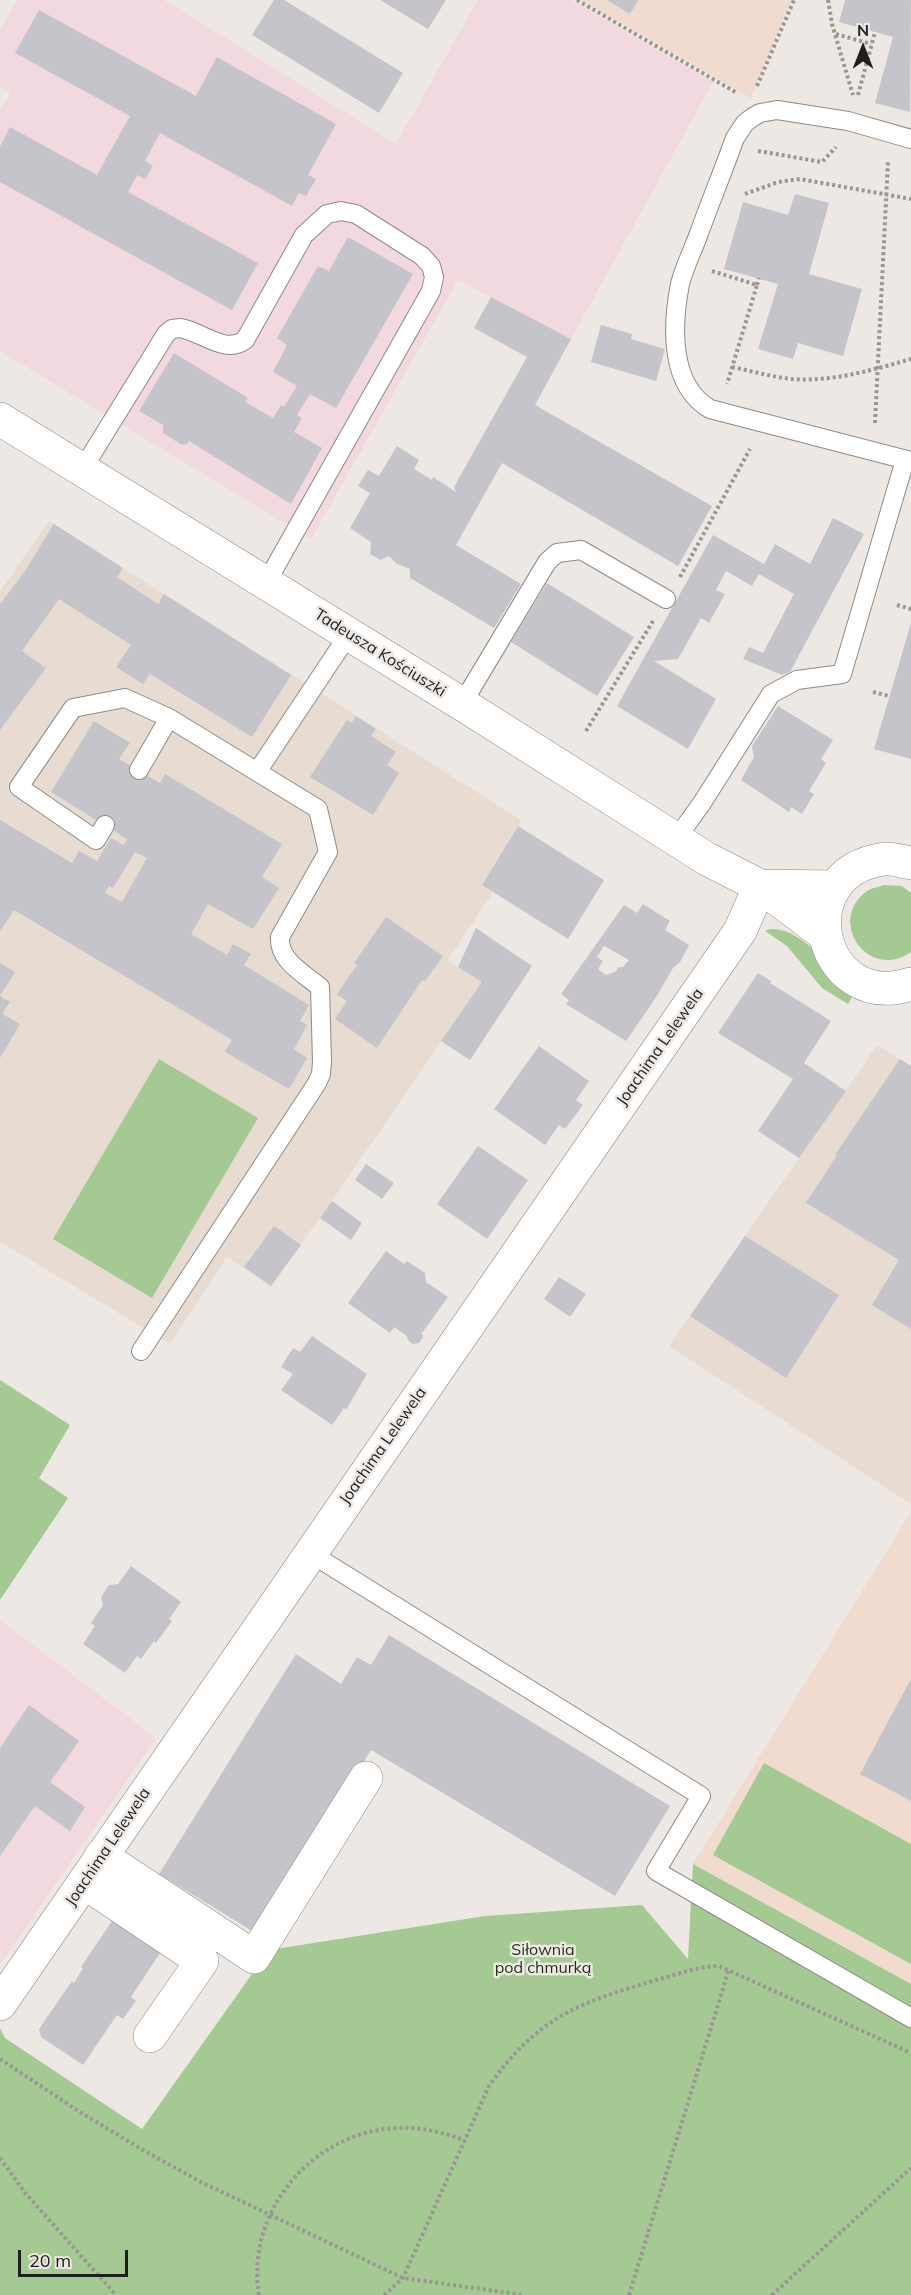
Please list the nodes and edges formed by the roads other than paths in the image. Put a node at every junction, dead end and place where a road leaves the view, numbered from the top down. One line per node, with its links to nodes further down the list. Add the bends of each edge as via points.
1 (911, 139): 3 (lane, via 852,122 777,110 760,113 745,123 735,138 681,282 675,322 682,376 692,395 710,409)
2 (0, 419): 4 (street, Tadeusza Kościuszki)
3 (908, 460): 13 (lane, via 842,674 797,680 771,694)
4 (82, 470): 5 (street, Tadeusza Kościuszki); 5 (lane, via 166,334 180,328 224,345 239,344 245,340 304,235 327,214 356,214 422,256 434,277 431,291)
5 (266, 583): 7 (street, Tadeusza Kościuszki)
6 (666, 599): 8 (lane, via 581,550 558,553 547,562)
7 (349, 634): 8 (street, Tadeusza Kościuszki); 11 (lane)
8 (462, 704): 13 (street, Tadeusza Kościuszki)
9 (169, 718): 10 (lane); 11 (lane); 12 (lane, via 125,698 73,708 19,787 96,840)
10 (139, 770)
11 (257, 772): 19 (lane, via 318,809 328,852 280,937 279,947 320,987 321,1074)
12 (105, 825)
13 (676, 839): 15 (street, Tadeusza Kościuszki)
14 (911, 864): 16 (street, via 886,858 856,866)
15 (760, 886): 16 (street, Tadeusza Kościuszki); 17 (street, Tadeusza Kościuszki); 20 (street, Joachima Lelewela, via 740,931)
16 (834, 887): 17 (street, via 825,909)
17 (824, 934): 18 (street, via 832,957 849,976 872,987)
18 (906, 990)
19 (141, 1351)
20 (310, 1553): 22 (street, Joachima Lelewela); 24 (lane, via 701,1796 656,1871)
21 (366, 1778): 22 (street, via 254,1957)
22 (93, 1869): 23 (street, Joachima Lelewela); 25 (street, via 202,1961)
23 (0, 2004)
24 (911, 2018)
25 (150, 2036)

